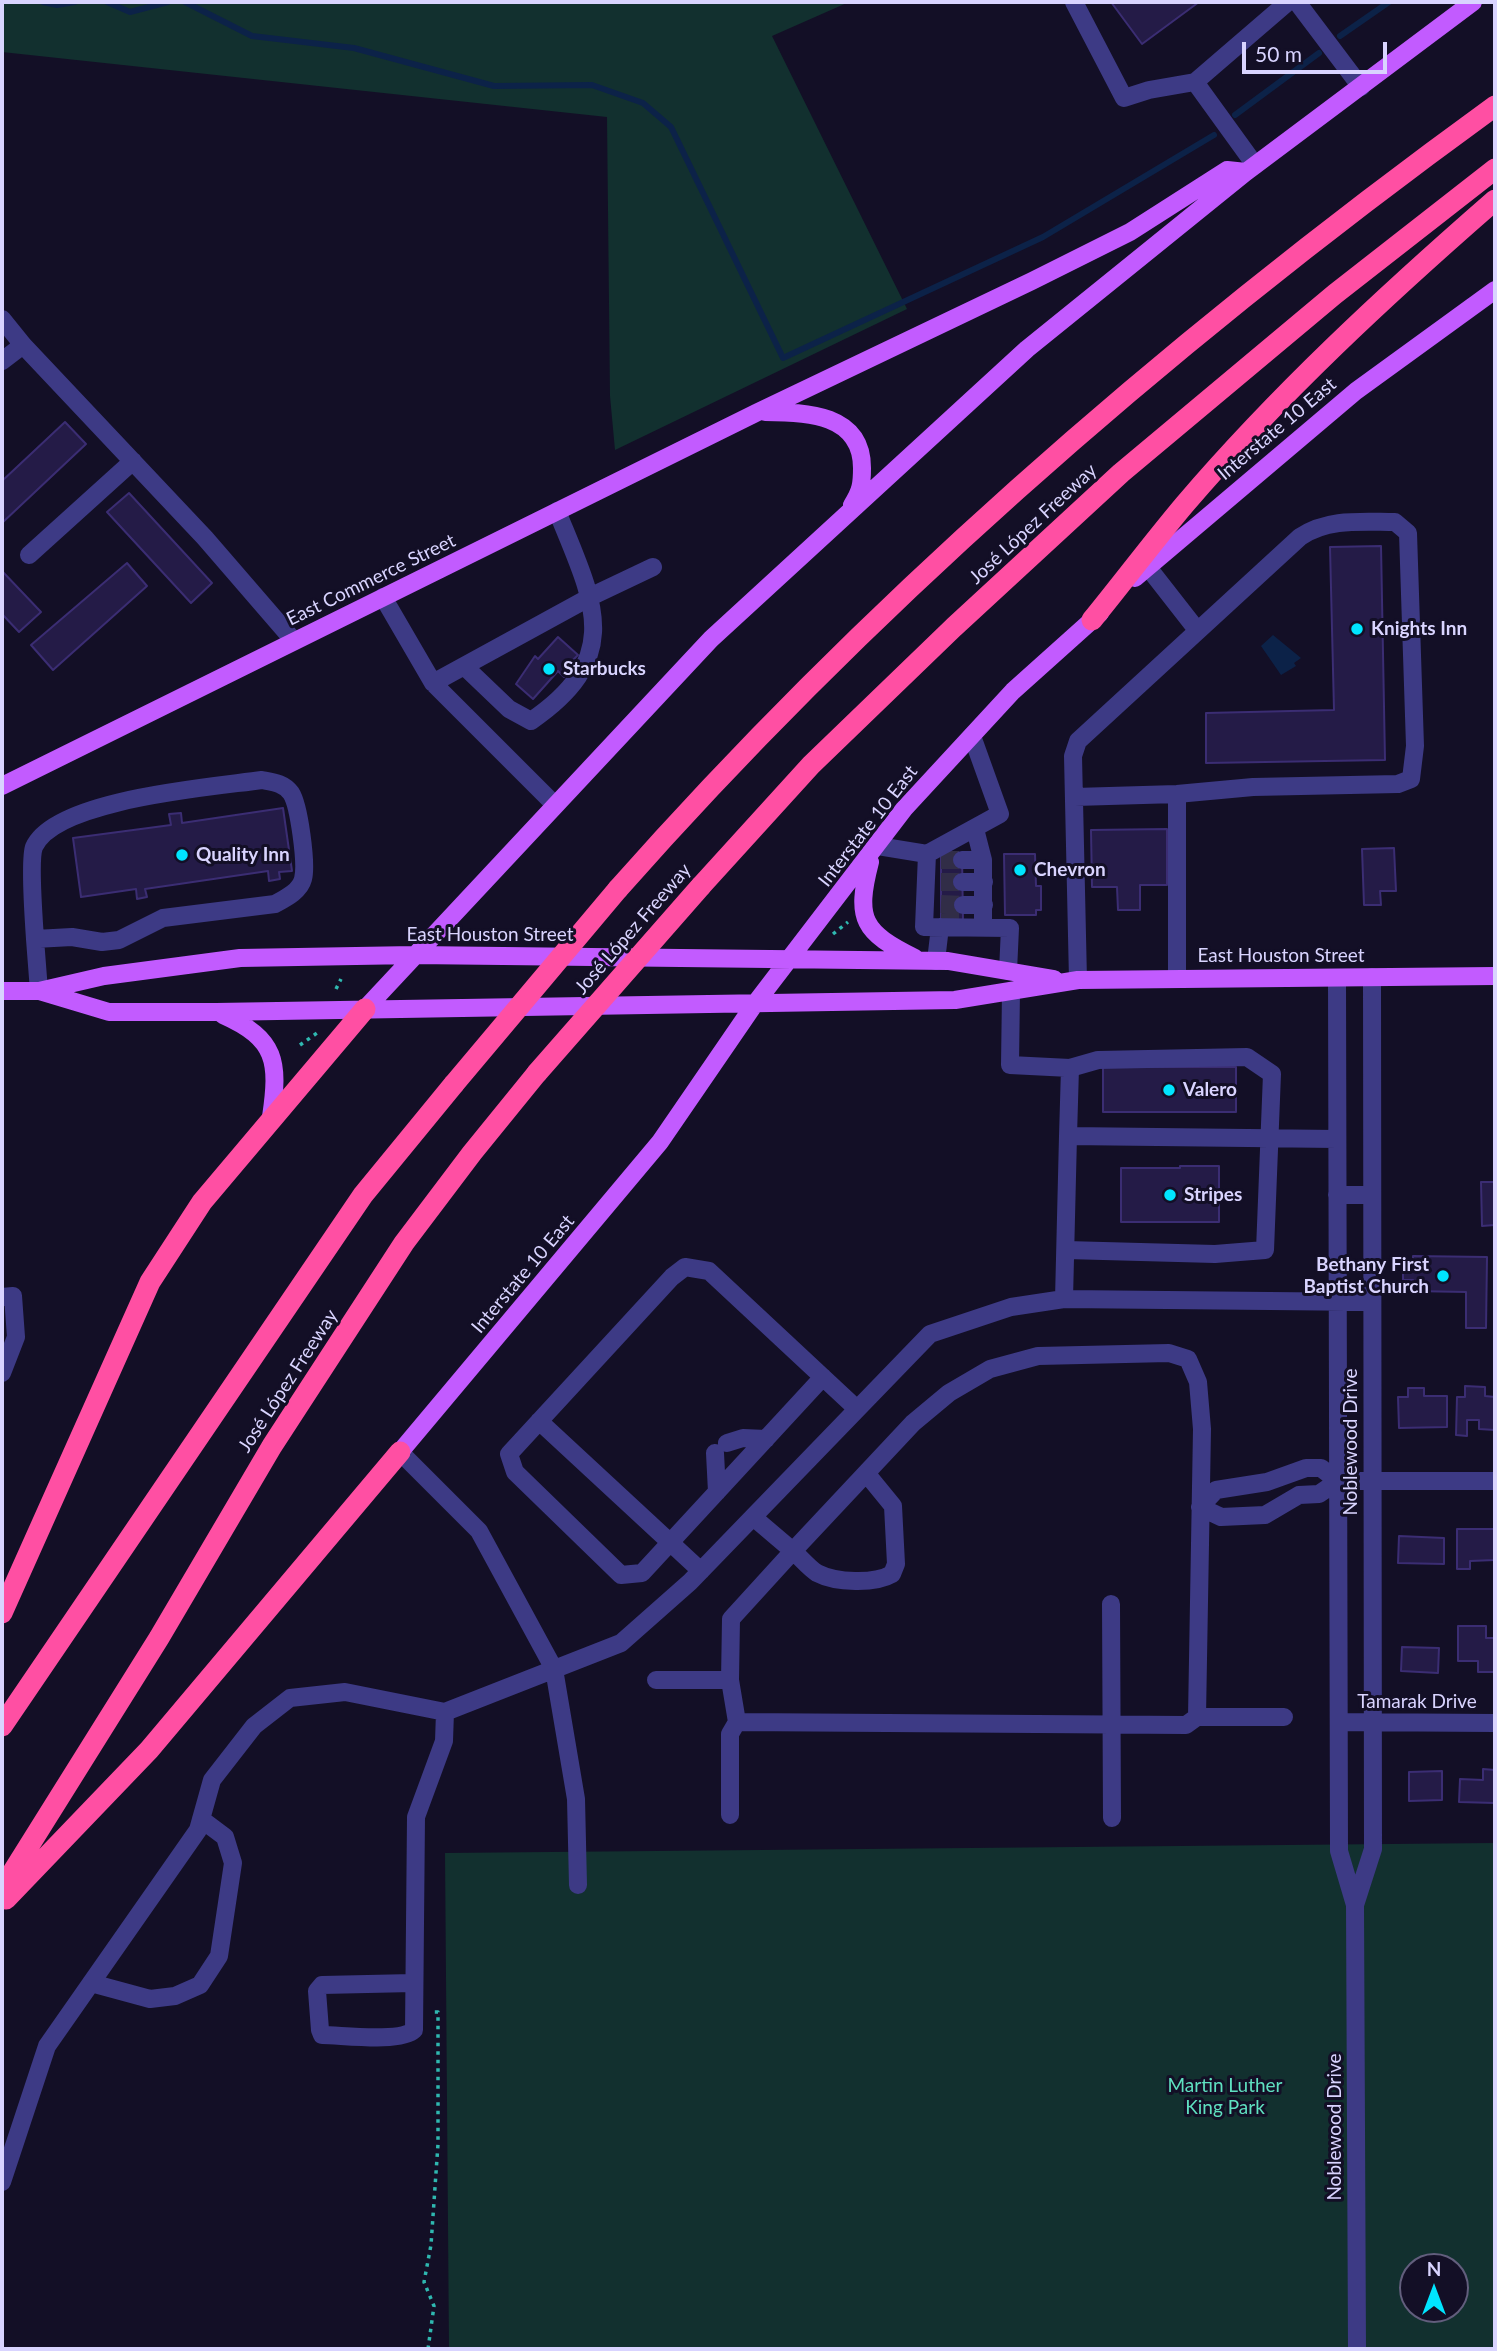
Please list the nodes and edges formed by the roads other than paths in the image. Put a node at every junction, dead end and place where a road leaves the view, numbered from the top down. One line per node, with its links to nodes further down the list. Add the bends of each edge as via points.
1 (1074, 2): 5 (street, via 1124,98)
2 (1288, 2): 5 (street)
3 (1297, 2): 6 (street)
4 (1471, 2): 6 (main road)
5 (1195, 82): 8 (street)
6 (1361, 87): 8 (main road)
7 (1495, 106): 100 (highway, José López Freeway, bridge, via 1382,188 1148,374 890,607 702,795 363,1195)
8 (1251, 169): 15 (main road, East Commerce Street, via 1227,170 1130,232); 18 (main road, via 1027,349)
9 (1495, 169): 106 (highway, José López Freeway, bridge, via 1335,294 1121,473 954,626 811,765 537,1073 404,1243 272,1446 159,1639)
10 (1495, 200): 24 (highway, via 1413,271 1277,405 1185,504)
11 (1495, 290): 20 (main road, Interstate 10 East, via 1356,391)
12 (2, 319): 13 (street)
13 (23, 345): 14 (street); 16 (street)
14 (2, 362)
15 (758, 412): 17 (main road, East Commerce Street); 18 (main road, via 821,416 854,436 862,453 862,489)
16 (133, 461): 19 (street); 26 (street)
17 (557, 511): 22 (street); 23 (main road, East Commerce Street)
18 (846, 515): 33 (main road, via 710,639)
19 (29, 555)
20 (1147, 566): 24 (main road, Interstate 10 East); 25 (street)
21 (653, 567): 22 (street)
22 (592, 596): 27 (street); 27 (street, via 591,656 569,687 531,722 509,709)
23 (383, 597): 26 (main road, East Commerce Street); 28 (street)
24 (1092, 621): 29 (main road, Interstate 10 East, via 1013,691)
25 (1197, 630): 31 (street, via 1315,527 1395,522 1408,533 1411,779 1398,784 1253,786); 32 (street, via 1078,741 1073,756)
26 (294, 641): 30 (main road, East Commerce Street)
27 (464, 666): 28 (street)
28 (433, 683): 33 (street)
29 (972, 736): 34 (street, via 1000,814); 35 (main road, Interstate 10 East, via 904,809)
30 (2, 786)
31 (1177, 794): 32 (street); 51 (street)
32 (1074, 797): 53 (street)
33 (554, 804): 45 (main road)
34 (975, 828): 36 (street); 38 (street)
35 (875, 850): 36 (street); 46 (main road, Interstate 10 East); 47 (main road, via 863,902 870,929 884,943)
36 (931, 858): 42 (street)
37 (962, 860): 38 (street)
38 (983, 860): 40 (street)
39 (962, 882): 40 (street)
40 (984, 882): 43 (street)
41 (963, 911): 43 (street)
42 (934, 914): 43 (street); 47 (street)
43 (984, 916): 48 (street, via 1010,928)
44 (35, 939): 44 (street, via 119,940 163,918 275,904 292,895 303,880 303,845 292,794 282,784 262,780 97,805 49,828 33,848); 55 (street)
45 (414, 955): 46 (main road, East Houston Street); 55 (main road, East Houston Street, via 240,958 104,976); 58 (main road)
46 (793, 958): 47 (main road, East Houston Street); 57 (main road, Interstate 10 East)
47 (928, 961): 48 (main road, East Houston Street)
48 (1008, 971): 53 (main road, East Houston Street)
49 (1495, 976): 50 (main road, East Houston Street)
50 (1372, 977): 52 (main road, East Houston Street); 66 (street, Noblewood Drive)
51 (1177, 978): 52 (main road, East Houston Street); 53 (main road, East Houston Street)
52 (1337, 978): 64 (street, Noblewood Drive)
53 (1073, 981): 56 (main road, East Houston Street)
54 (2, 991): 55 (main road, East Houston Street)
55 (39, 991): 59 (main road, East Houston Street, via 109,1012)
56 (1011, 991): 57 (main road, East Houston Street, via 955,1000); 60 (street, via 1010,1065)
57 (754, 1005): 58 (main road, East Houston Street); 77 (main road, Interstate 10 East, via 660,1142)
58 (365, 1009): 59 (main road, East Houston Street); 61 (highway)
59 (216, 1012): 61 (main road, via 246,1025 272,1052 276,1070)
60 (1070, 1068): 62 (street); 63 (street, via 1098,1060 1247,1057 1272,1074)
61 (271, 1117): 89 (highway, via 202,1202 150,1282)
62 (1068, 1136): 63 (street); 67 (street)
63 (1267, 1139): 64 (street); 67 (street, via 1265,1250 1214,1255)
64 (1337, 1139): 65 (street, Noblewood Drive)
65 (1337, 1195): 66 (street); 70 (street, Noblewood Drive)
66 (1372, 1195): 71 (street, Noblewood Drive)
67 (1066, 1250): 69 (street)
68 (2, 1297): 72 (street, via 13,1296 16,1336)
69 (1064, 1299): 70 (street); 74 (street, via 1011,1307 930,1334)
70 (1338, 1302): 71 (street); 79 (street, Noblewood Drive)
71 (1372, 1302): 80 (street, Noblewood Drive)
72 (2, 1373)
73 (823, 1377): 74 (street); 75 (street, via 709,1272 685,1267); 76 (street)
74 (857, 1409): 84 (street)
75 (539, 1422): 85 (street); 85 (street, via 509,1454 515,1472 621,1575 642,1573)
76 (766, 1439): 82 (street); 82 (street, via 743,1438 721,1448)
77 (400, 1452): 90 (street, via 478,1531); 107 (highway, via 149,1750)
78 (866, 1473): 83 (street, via 949,1393 990,1369 1038,1356 1168,1353 1188,1359 1198,1382); 86 (street); 86 (street, via 893,1506 896,1564 892,1574 883,1580 845,1580 817,1573)
79 (1338, 1481): 80 (street); 83 (street, via 1319,1494 1299,1494 1265,1515 1221,1517); 83 (street, via 1321,1468 1306,1468 1267,1482 1216,1490); 97 (street, Noblewood Drive)
80 (1371, 1481): 81 (street); 98 (street, Noblewood Drive)
81 (1495, 1481)
82 (717, 1492): 85 (street)
83 (1200, 1507): 94 (street)
84 (753, 1517): 86 (street); 87 (street)
85 (670, 1543): 87 (street)
86 (793, 1551): 92 (street, via 731,1619)
87 (701, 1572): 90 (street, via 621,1643)
88 (1111, 1604): 101 (street)
89 (2, 1613)
90 (554, 1669): 93 (street); 105 (street, via 576,1799)
91 (656, 1679): 92 (street)
92 (730, 1680): 96 (street)
93 (444, 1712): 104 (street, via 345,1692 290,1698 254,1726 212,1780); 110 (street, via 444,1741 416,1817)
94 (1197, 1717): 95 (street); 101 (street, via 1186,1725)
95 (1284, 1717)
96 (737, 1722): 101 (street); 102 (street, via 730,1734)
97 (1339, 1723): 98 (street, Tamarak Drive); 108 (street, Noblewood Drive, via 1339,1851)
98 (1372, 1723): 99 (street, Tamarak Drive); 108 (street, Noblewood Drive, via 1373,1849)
99 (1495, 1723)
100 (2, 1726)
101 (1112, 1726): 103 (street)
102 (730, 1815)
103 (1112, 1818)
104 (201, 1819): 109 (street, via 198,1830); 109 (street, via 225,1837 233,1864 219,1956 200,1985 175,1996 150,1999)
105 (578, 1885)
106 (2, 1889)
107 (2, 1903)
108 (1355, 1905): 112 (street, Noblewood Drive)
109 (91, 1983): 111 (street, via 47,2046)
110 (413, 1983): 110 (street, via 323,1985 317,1991 322,2035 403,2036 414,2030)
111 (2, 2182)
112 (1357, 2349)

